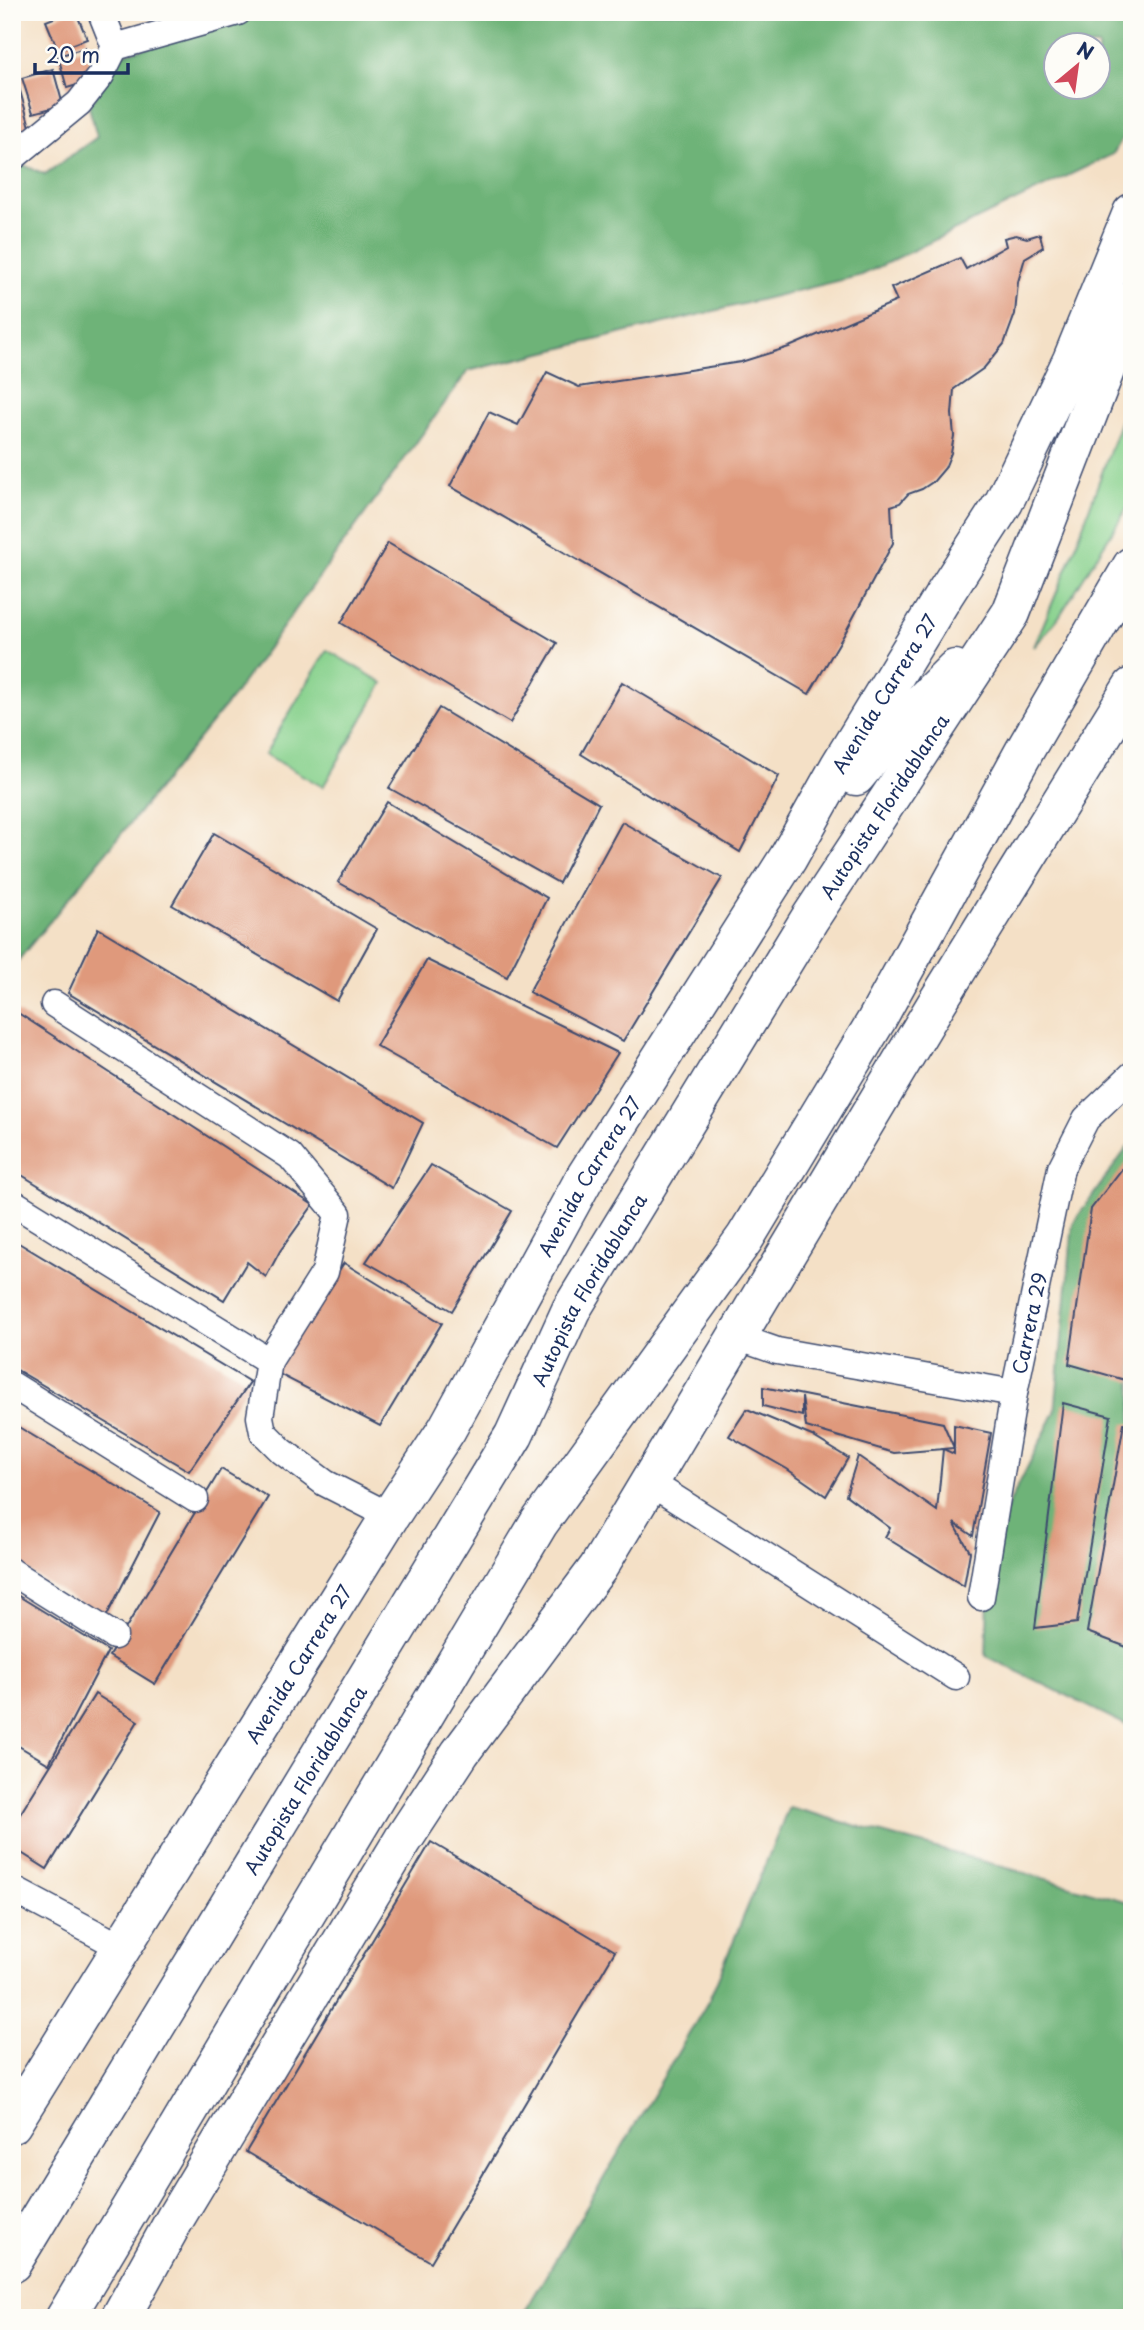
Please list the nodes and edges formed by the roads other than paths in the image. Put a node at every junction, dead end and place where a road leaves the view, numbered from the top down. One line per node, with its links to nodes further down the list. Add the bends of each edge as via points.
1 (101, 12): 3 (street)
2 (238, 12): 3 (street)
3 (115, 47): 4 (street, via 79,103)
4 (12, 158)
5 (1132, 214): 10 (highway, Avenida Carrera 27, via 1072,360 1004,502 839,767)
6 (1132, 301): 8 (highway, Autopista Floridablanca)
7 (1132, 566): 11 (highway)
8 (1011, 613): 10 (highway, via 893,731); 30 (highway, Autopista Floridablanca, via 809,920 571,1310 514,1434)
9 (1132, 687): 12 (highway)
10 (788, 858): 22 (highway, Avenida Carrera 27, via 584,1179 447,1429)
11 (957, 874): 12 (highway, via 938,962); 31 (highway, via 876,1021 745,1238 539,1523)
12 (938, 1001): 16 (highway)
13 (54, 1004): 17 (street, via 289,1156 338,1214 325,1272)
14 (1132, 1075): 19 (street, Carrera 29, via 1086,1119 1061,1168)
15 (12, 1202): 17 (street)
16 (737, 1337): 19 (street, via 777,1351); 20 (highway)
17 (269, 1361): 22 (street, via 260,1417 263,1432 325,1483)
18 (12, 1385): 21 (street)
19 (1014, 1393): 24 (street, Carrera 29)
20 (649, 1482): 26 (street); 32 (highway, via 598,1568 460,1753 403,1840)
21 (195, 1499)
22 (390, 1516): 28 (highway, Avenida Carrera 27)
23 (12, 1572): 25 (street)
24 (981, 1597)
25 (114, 1636)
26 (956, 1677)
27 (12, 1889): 28 (street)
28 (121, 1947): 29 (highway, Avenida Carrera 27)
29 (12, 2124)
30 (12, 2263)
31 (65, 2318)
32 (120, 2318)

